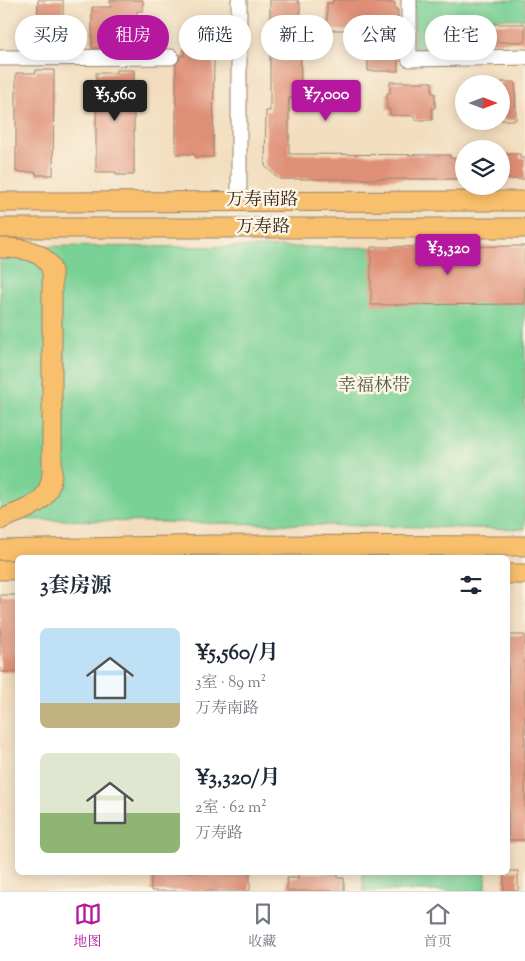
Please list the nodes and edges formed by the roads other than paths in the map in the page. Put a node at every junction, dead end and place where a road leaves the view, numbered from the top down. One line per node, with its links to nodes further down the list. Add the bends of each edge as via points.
1 (239, 0): 6 (street)
2 (409, 0): 4 (street, via 409,59)
3 (171, 57): 5 (street)
4 (525, 57)
5 (0, 58)
6 (238, 201): 7 (main road, 万寿南路); 8 (main road, 万寿南路)
7 (0, 202)
8 (525, 202): 10 (main road)
9 (0, 228): 10 (main road, 万寿路)
10 (374, 228): 11 (main road, 万寿路)
11 (525, 228)
12 (0, 248): 13 (main road, via 30,250 49,263 52,271 52,474 51,486 39,502)
13 (0, 520)
14 (524, 546): 15 (main road, via 212,545); 16 (main road)
15 (8, 550)
16 (494, 555)
17 (0, 570): 18 (main road)
18 (15, 570)
19 (510, 574): 20 (main road)
20 (525, 574)

